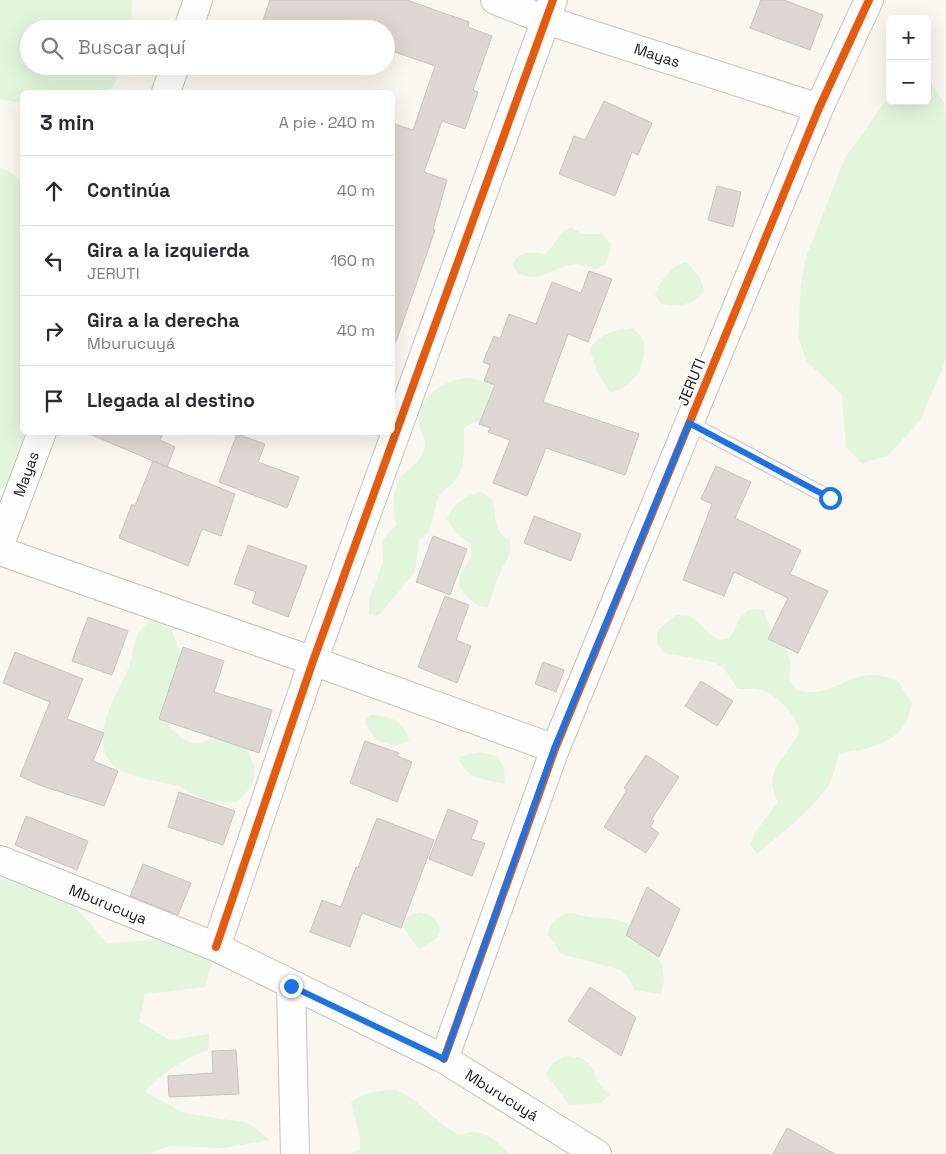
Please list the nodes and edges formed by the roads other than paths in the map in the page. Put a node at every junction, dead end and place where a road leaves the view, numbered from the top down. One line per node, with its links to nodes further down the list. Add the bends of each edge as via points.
1 (198, 0): 5 (street)
2 (494, 0): 4 (street, Mayas)
3 (869, 0): 8 (street, JERUTI)
4 (549, 10): 8 (street, Mayas); 12 (street)
5 (191, 20)
6 (172, 75): 7 (street)
7 (167, 90)
8 (820, 108): 9 (street, JERUTI)
9 (689, 423): 13 (lane); 17 (street, JERUTI)
10 (41, 435): 14 (street, Mayas)
11 (395, 435): 16 (street)
12 (395, 435)
13 (830, 498)
14 (0, 544)
15 (0, 551): 16 (street)
16 (313, 661): 17 (street); 19 (street)
17 (554, 749): 21 (street, JERUTI)
18 (0, 860): 19 (street, Mburucuya)
19 (216, 947): 20 (street, Mburucuyá)
20 (291, 986): 21 (street, Mburucuyá); 22 (street)
21 (444, 1059): 23 (street, Mburucuyá)
22 (295, 1154)
23 (597, 1154)

